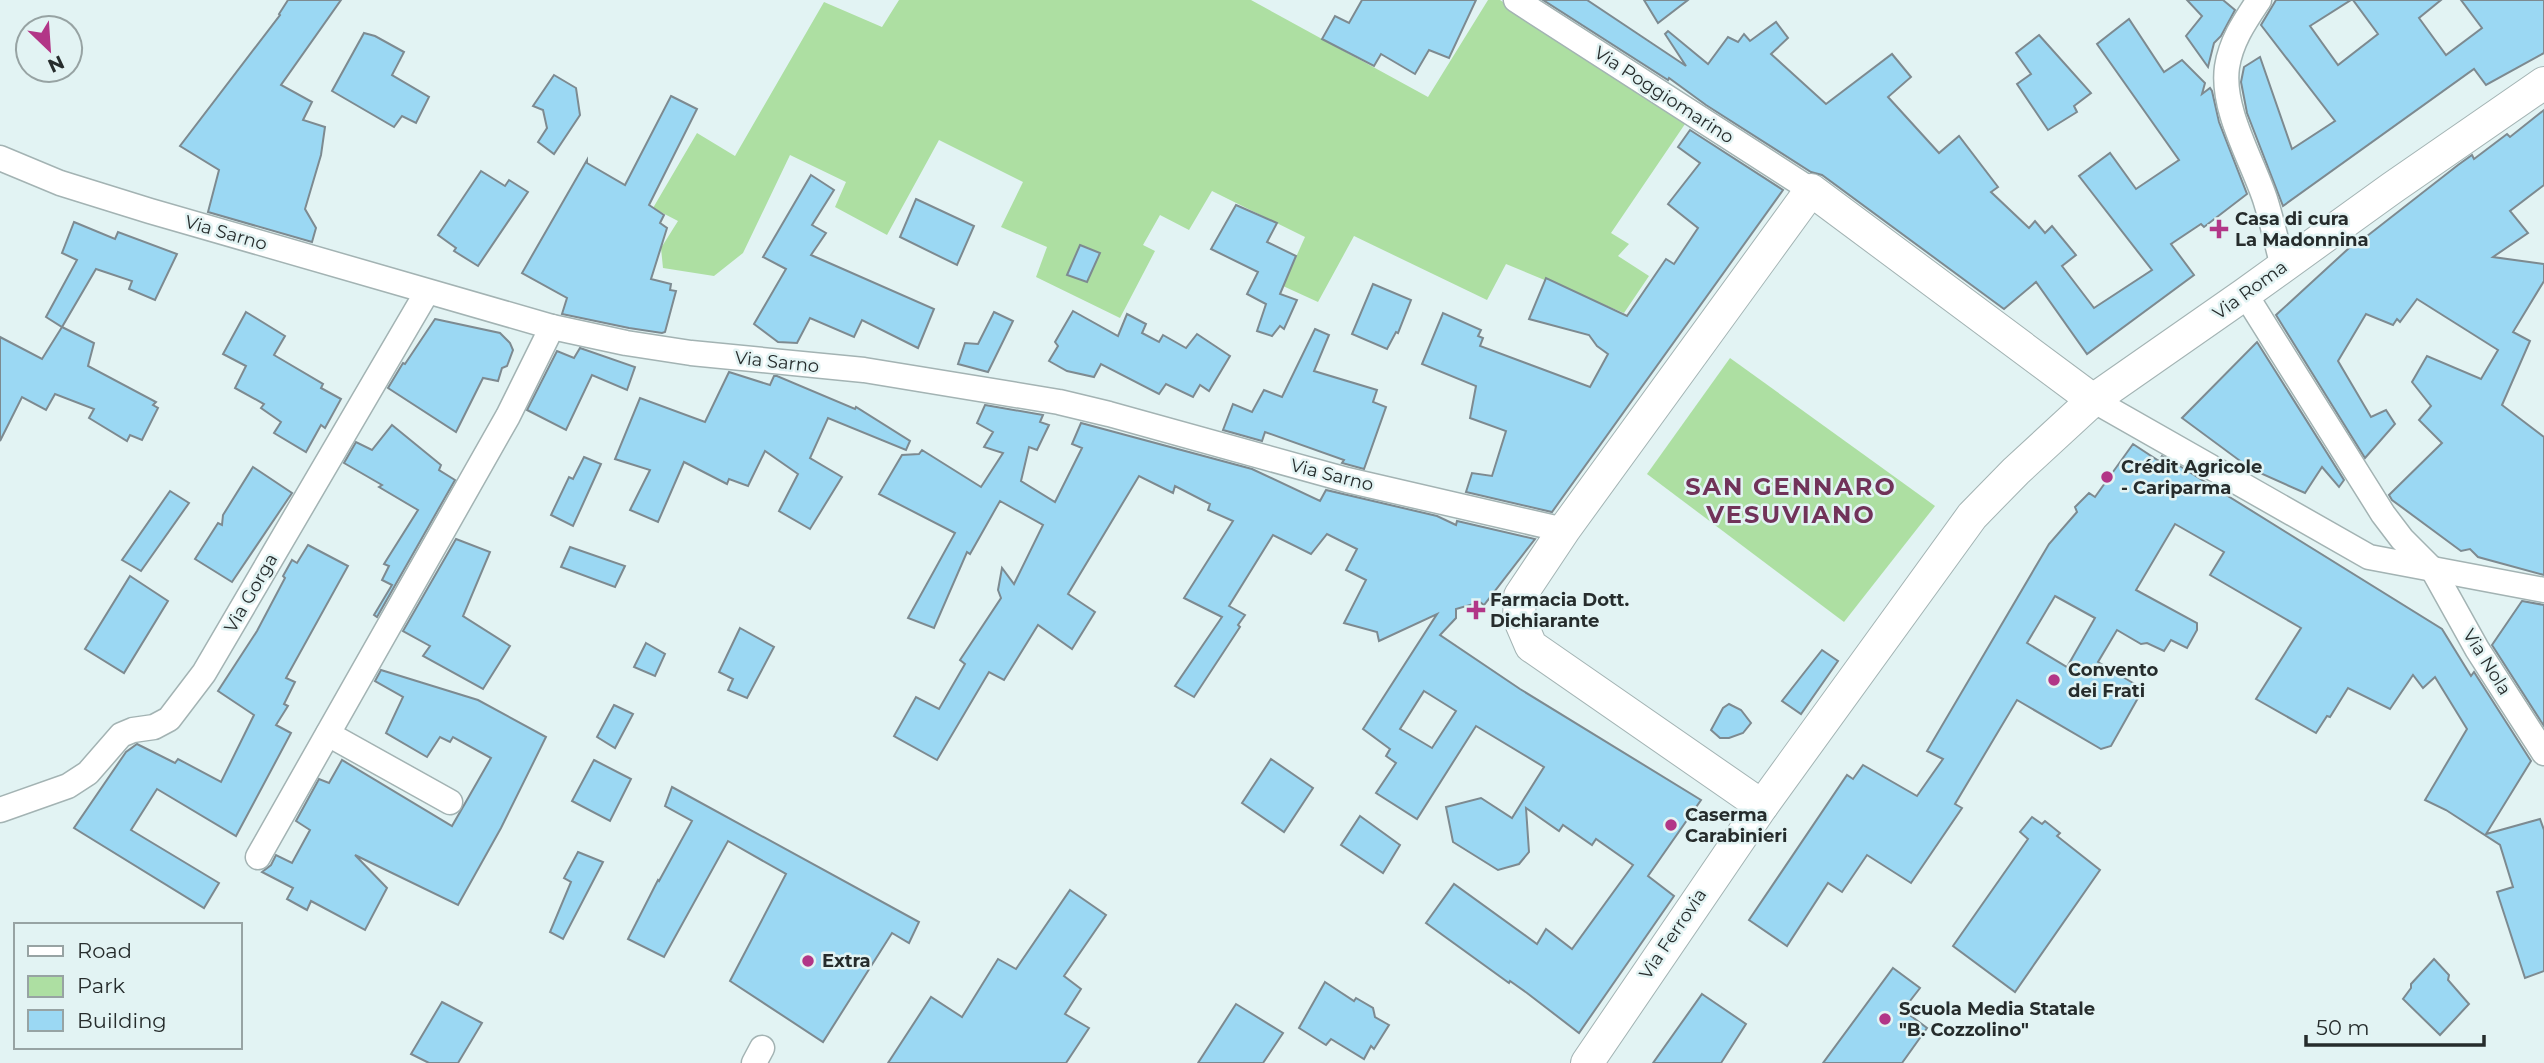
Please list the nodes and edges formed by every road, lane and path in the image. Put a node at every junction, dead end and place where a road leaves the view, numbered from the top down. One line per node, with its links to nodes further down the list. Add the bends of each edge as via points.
1 (1516, 0): 5 (street, Via Poggiomarino)
2 (2259, 0): 6 (street, via 2233,42 2226,85)
3 (2544, 83): 6 (main road, Via Roma)
4 (0, 158): 7 (street, Via Sarno, via 60,183)
5 (1811, 190): 10 (main road); 11 (main road)
6 (2283, 267): 8 (main road, Via Roma)
7 (427, 292): 9 (street, Via Sarno); 18 (street, Via Gorga, via 204,673 169,719 121,735 88,773 68,786)
8 (2245, 295): 10 (main road, Via Roma); 12 (street, Via Nola, via 2383,514)
9 (552, 327): 11 (street, Via Sarno, via 665,349 864,370 1059,402 1347,480); 14 (street, via 509,416)
10 (2093, 400): 12 (street, via 2370,556); 17 (main road, Via Roma, via 1972,516)
11 (1564, 530): 17 (main road, via 1520,596 1519,618 1531,646)
12 (2433, 570): 13 (street); 15 (street, Via Nola)
13 (2544, 590)
14 (328, 734): 16 (street); 19 (street)
15 (2544, 753)
16 (450, 802)
17 (1762, 806): 20 (main road, Via Ferrovia)
18 (0, 810)
19 (258, 857)
20 (1587, 1063)

